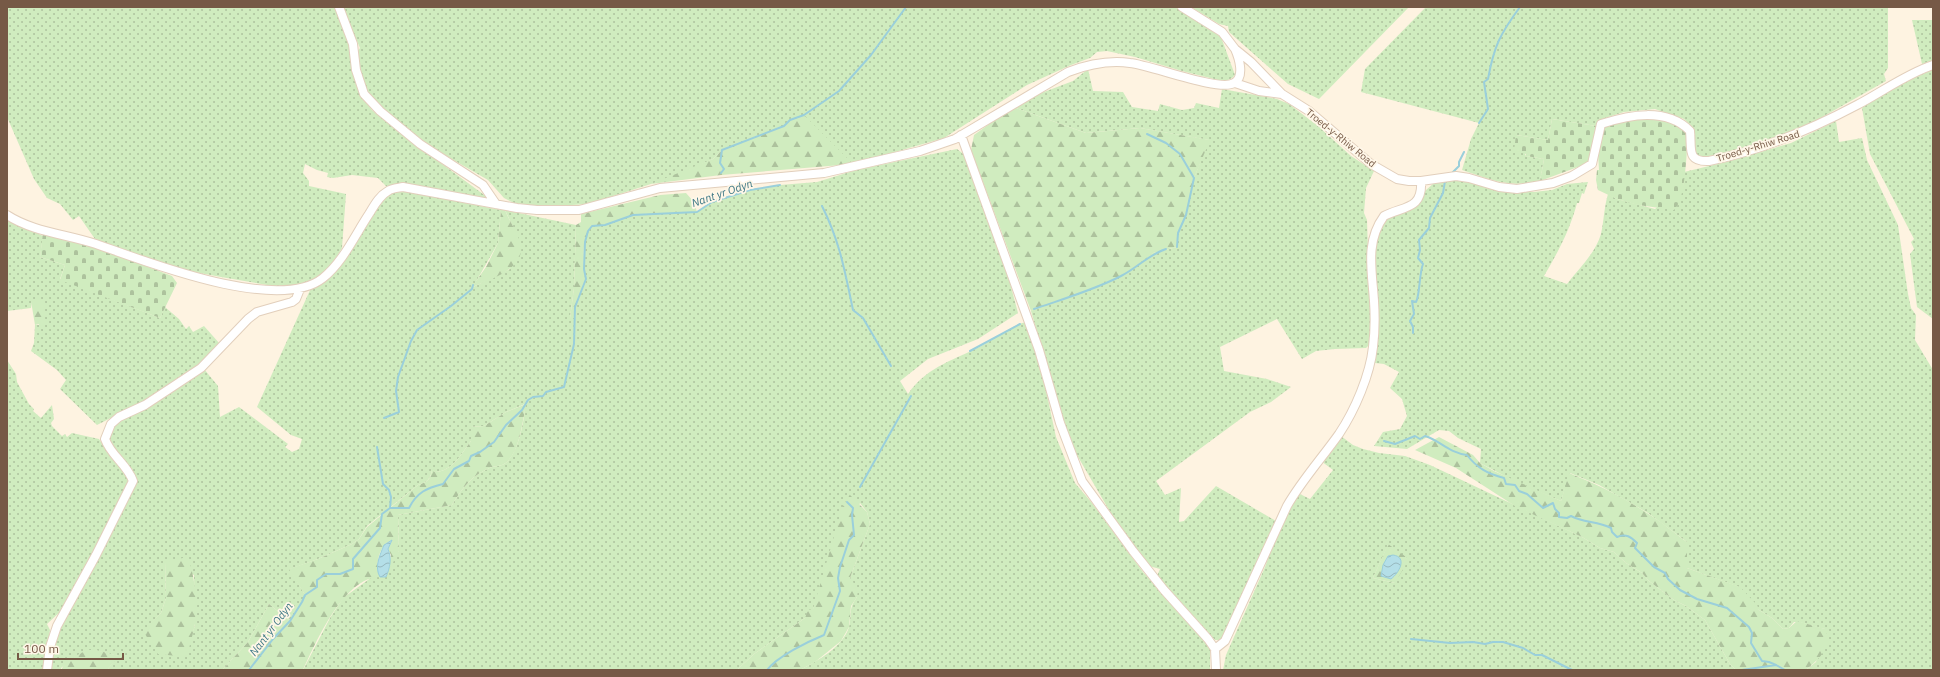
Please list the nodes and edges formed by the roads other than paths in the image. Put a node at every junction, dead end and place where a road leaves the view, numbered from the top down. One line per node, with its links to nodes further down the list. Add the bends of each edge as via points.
1 (339, 7): 9 (street, via 353,44 356,70 364,94 380,111 420,144 483,185)
2 (1182, 7): 3 (street, Troed-y-Rhiw Road, via 1222,32)
3 (1235, 50): 5 (street, via 1240,72); 6 (street, Troed-y-Rhiw Road, via 1251,62)
4 (1933, 65): 8 (street, Troed-y-Rhiw Road, via 1807,131 1722,158 1700,162 1693,157 1690,151 1690,131 1671,118 1627,116 1601,124 1592,164 1572,176 1553,183 1517,189 1456,176)
5 (1235, 83): 6 (street, Troed-y-Rhiw Road, via 1259,91); 7 (street, via 1211,83 1128,62 1086,65 1068,72)
6 (1282, 94): 8 (street, Troed-y-Rhiw Road, via 1308,111 1371,164 1397,179)
7 (961, 135): 9 (street, via 920,151 824,173 660,188 579,210 537,210); 12 (street, via 1039,350 1060,423 1082,481 1133,551)
8 (1421, 182): 12 (street, via 1417,200 1384,216 1373,235 1370,264 1375,327 1369,370 1362,390 1340,432 1291,500 1225,641)
9 (496, 204): 11 (street, via 403,187 388,191 377,202 333,268 322,279)
10 (7, 215): 11 (street, via 30,227 73,237 163,269 268,290)
11 (300, 289): 13 (street, via 292,302 257,312 240,324 224,345 192,374 111,424 105,439 107,446 127,468 133,481 57,626 50,646)
12 (1215, 649): 14 (street)
13 (47, 670)
14 (1216, 670)

